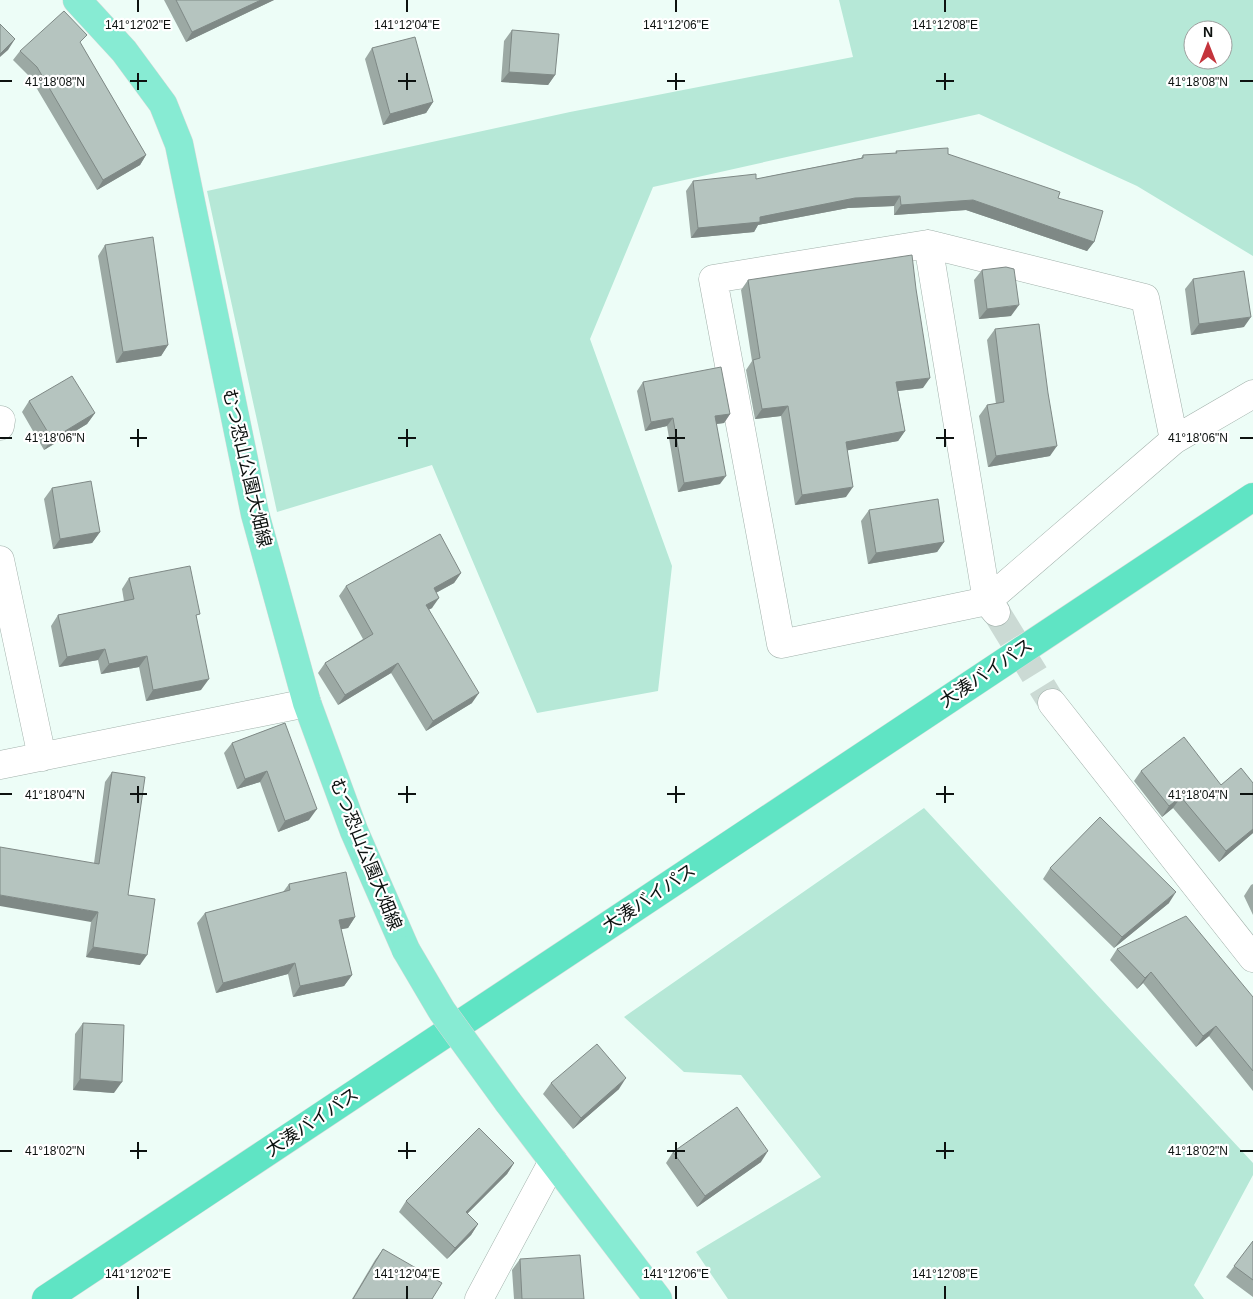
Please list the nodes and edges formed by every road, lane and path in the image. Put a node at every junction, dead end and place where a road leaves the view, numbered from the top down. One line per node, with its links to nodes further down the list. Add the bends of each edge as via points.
1 (77, 0): 8 (main road, むつ恐山公園大畑線, via 124,51 163,104 179,144 255,514)
2 (928, 244): 4 (street, via 1146,298); 7 (street); 7 (street, via 713,279 781,644)
3 (1253, 394): 4 (street)
4 (1174, 440): 7 (street)
5 (1253, 497): 14 (highway, 大湊バイパス)
6 (0, 560): 10 (street)
7 (993, 608)
8 (308, 703): 10 (street); 13 (main road, むつ恐山公園大畑線, bridge, via 354,831 406,950 442,1011)
9 (1052, 703): 12 (street)
10 (42, 756): 11 (street)
11 (0, 764)
12 (1253, 958)
13 (553, 1161): 15 (street); 16 (main road)
14 (46, 1299)
15 (478, 1299)
16 (658, 1299)

